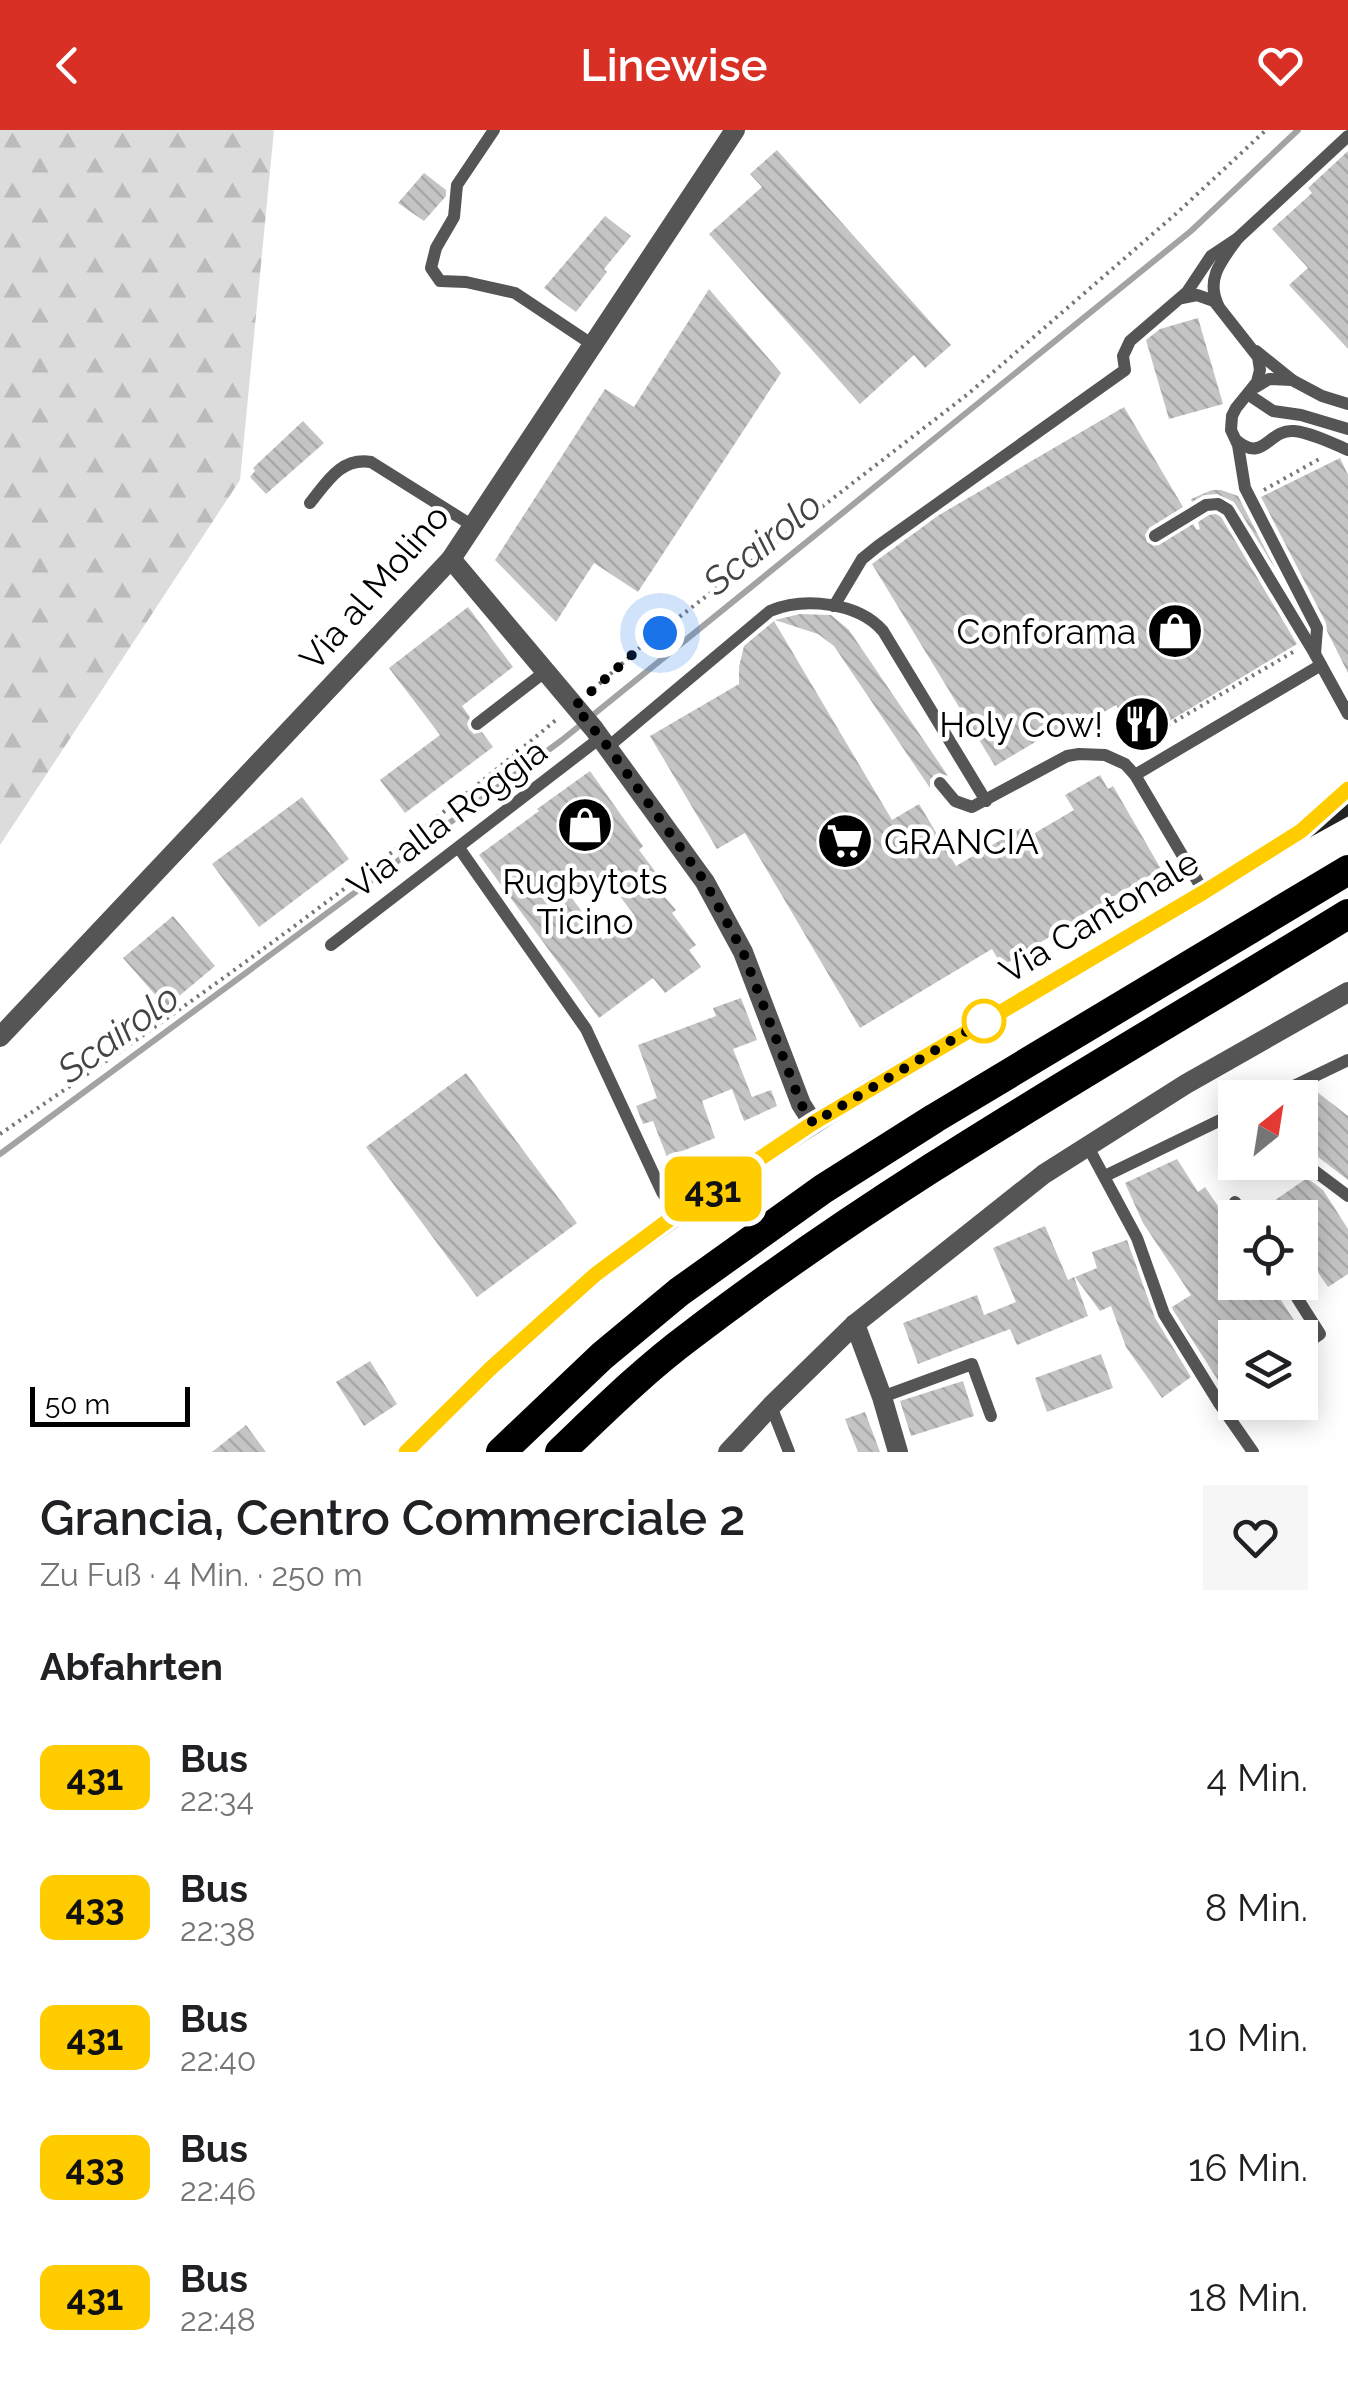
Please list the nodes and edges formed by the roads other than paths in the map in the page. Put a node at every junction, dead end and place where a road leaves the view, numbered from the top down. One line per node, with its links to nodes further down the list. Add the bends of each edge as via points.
1 (494, 130): 7 (lane, via 458,185 454,217 431,268 440,281 516,293)
2 (734, 130): 7 (street, Via al Molino)
3 (1348, 136): 4 (lane)
4 (1238, 238): 5 (lane, via 1206,261); 6 (lane, via 1214,274)
5 (1180, 300): 6 (lane, via 1197,295); 19 (lane, via 1130,341 1125,370 862,559)
6 (1218, 304): 8 (lane)
7 (592, 345): 16 (street, Via al Molino)
8 (1255, 350): 9 (lane); 10 (lane, via 1260,370)
9 (1292, 380): 10 (lane, via 1269,379); 11 (lane)
10 (1252, 392): 12 (lane, via 1273,410); 13 (lane, via 1232,416)
11 (1348, 404)
12 (1348, 429)
13 (1236, 441): 14 (lane, via 1259,448 1294,431); 20 (lane, via 1245,488 1317,628)
14 (1347, 451)
15 (310, 502): 16 (lane, via 335,473 359,460)
16 (473, 526): 18 (street, Via al Molino)
17 (1155, 536): 20 (lane, via 1206,505 1228,510)
18 (451, 559): 21 (street); 37 (street, Via al Molino)
19 (834, 606): 24 (lane, Via alla Roggia, via 787,605 770,612); 28 (lane, via 862,615 883,632)
20 (1318, 660): 22 (lane); 25 (lane)
21 (546, 671): 23 (lane); 24 (street)
22 (1348, 714)
23 (478, 724)
24 (601, 738): 31 (lane, Via alla Roggia); 41 (street, via 705,882 736,938)
25 (1135, 775): 28 (lane, via 1105,755 1072,754); 33 (lane)
26 (940, 784): 28 (lane, via 962,806)
27 (1348, 788): 30 (main road, Via Cantonale)
28 (986, 801)
29 (1348, 805): 30 (main road, Via Cantonale)
30 (1301, 831): 33 (main road, Via Cantonale)
31 (459, 848): 35 (lane, Via alla Roggia); 46 (lane, via 586,1029)
32 (1348, 870): 54 (highway, via 823,1189 680,1292)
33 (1204, 892): 41 (main road, Via Cantonale)
34 (1348, 914): 55 (highway, via 844,1224 688,1336)
35 (330, 945)
36 (1348, 992): 42 (street)
37 (0, 1037)
38 (1348, 1060): 39 (lane)
39 (1306, 1080)
40 (1218, 1122): 44 (lane)
41 (813, 1123): 46 (main road, Via Cantonale)
42 (1087, 1146): 44 (lane); 47 (street)
43 (1318, 1174): 45 (lane)
44 (1105, 1176): 49 (lane, via 1137,1238 1164,1314)
45 (1348, 1196)
46 (677, 1214): 53 (main road, Via Cantonale, via 596,1274)
47 (856, 1324): 48 (street); 50 (street)
48 (882, 1397): 51 (lane, via 972,1364); 58 (street)
49 (1218, 1401)
50 (771, 1406): 56 (street); 57 (lane)
51 (991, 1416)
52 (1231, 1420): 59 (lane)
53 (406, 1452)
54 (500, 1452)
55 (560, 1452)
56 (728, 1452)
57 (789, 1452)
58 (898, 1452)
59 (1253, 1452)

